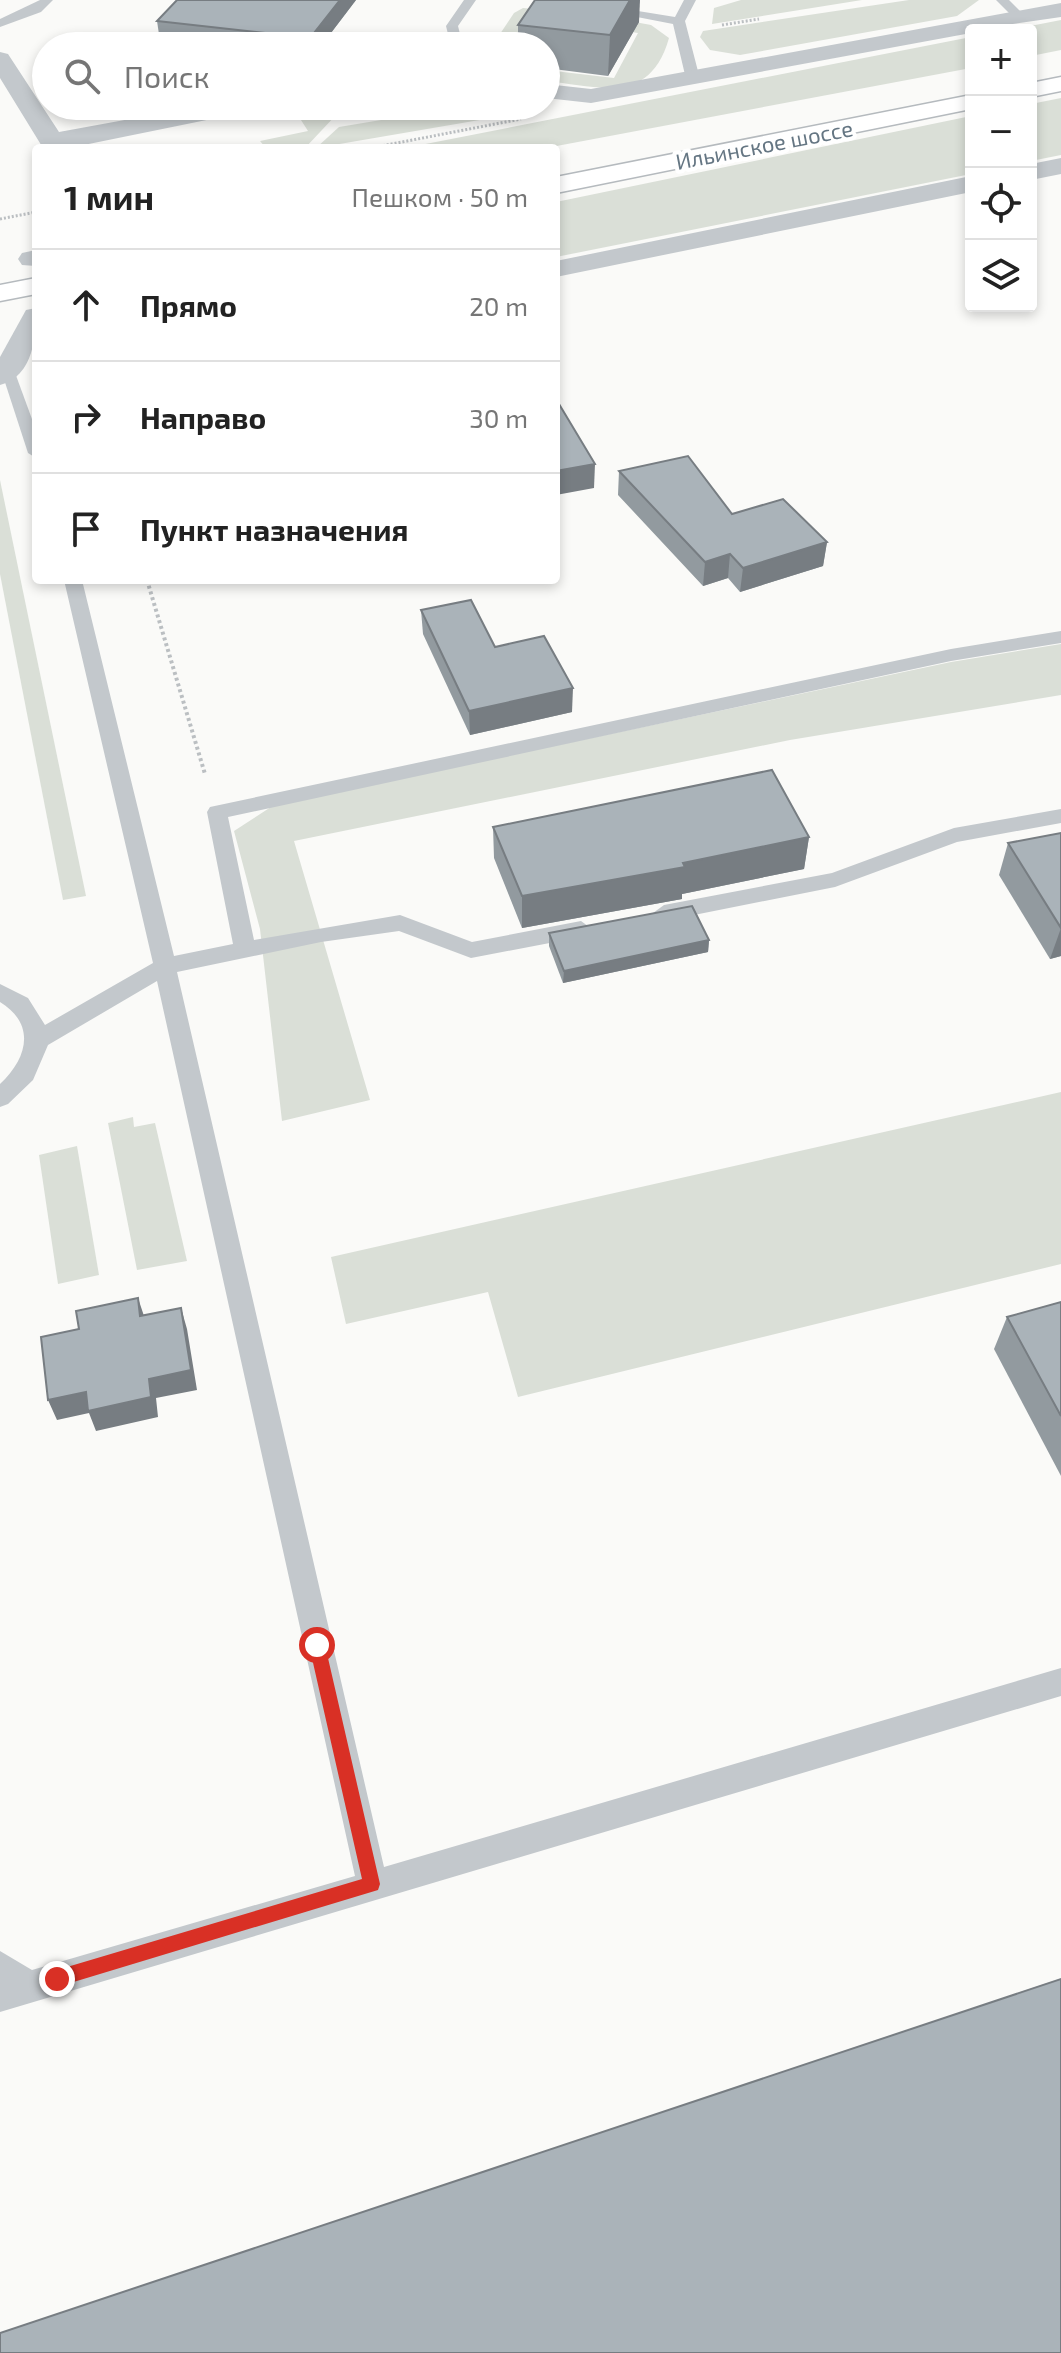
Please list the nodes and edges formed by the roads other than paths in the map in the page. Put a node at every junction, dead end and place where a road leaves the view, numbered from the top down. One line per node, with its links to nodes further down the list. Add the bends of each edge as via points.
1 (47, 0): 9 (lane)
2 (470, 0): 10 (lane, via 452,26)
3 (690, 0): 8 (lane)
4 (1002, 0): 7 (lane)
5 (603, 9): 8 (lane)
6 (1061, 10): 7 (street)
7 (1020, 17): 14 (street)
8 (679, 21): 14 (lane)
9 (0, 23)
10 (454, 32)
11 (0, 59): 20 (street)
12 (1061, 64): 13 (main road)
13 (1037, 69)
14 (693, 79): 18 (street, via 591,96)
15 (965, 82): 25 (main road, Ильинское шоссе)
16 (1061, 84): 17 (main road)
17 (1037, 89)
18 (560, 93)
19 (965, 103): 28 (main road, Ильинское шоссе)
20 (32, 110)
21 (38, 120): 23 (street)
22 (174, 120): 24 (street)
23 (53, 144)
24 (59, 144)
25 (560, 160)
26 (1061, 166): 27 (street)
27 (1037, 171)
28 (560, 184)
29 (965, 185): 31 (street)
30 (30, 265): 32 (main road)
31 (560, 268)
32 (0, 293)
33 (0, 324): 35 (street)
34 (32, 324): 35 (street)
35 (14, 368): 36 (lane)
36 (32, 438)
37 (74, 584): 43 (lane)
38 (1061, 637): 42 (lane, via 951,655 217,812)
39 (1061, 816): 40 (lane, via 954,835 835,880)
40 (638, 918)
41 (608, 924): 42 (lane, via 471,950 400,923)
42 (245, 949): 43 (lane)
43 (165, 966): 45 (lane); 48 (lane)
44 (0, 992): 45 (lane, via 15,998 33,1017)
45 (38, 1040): 46 (lane, via 30,1067)
46 (0, 1098)
47 (1061, 1682): 48 (lane)
48 (372, 1884): 50 (lane)
49 (0, 1967): 50 (lane)
50 (14, 1992)

